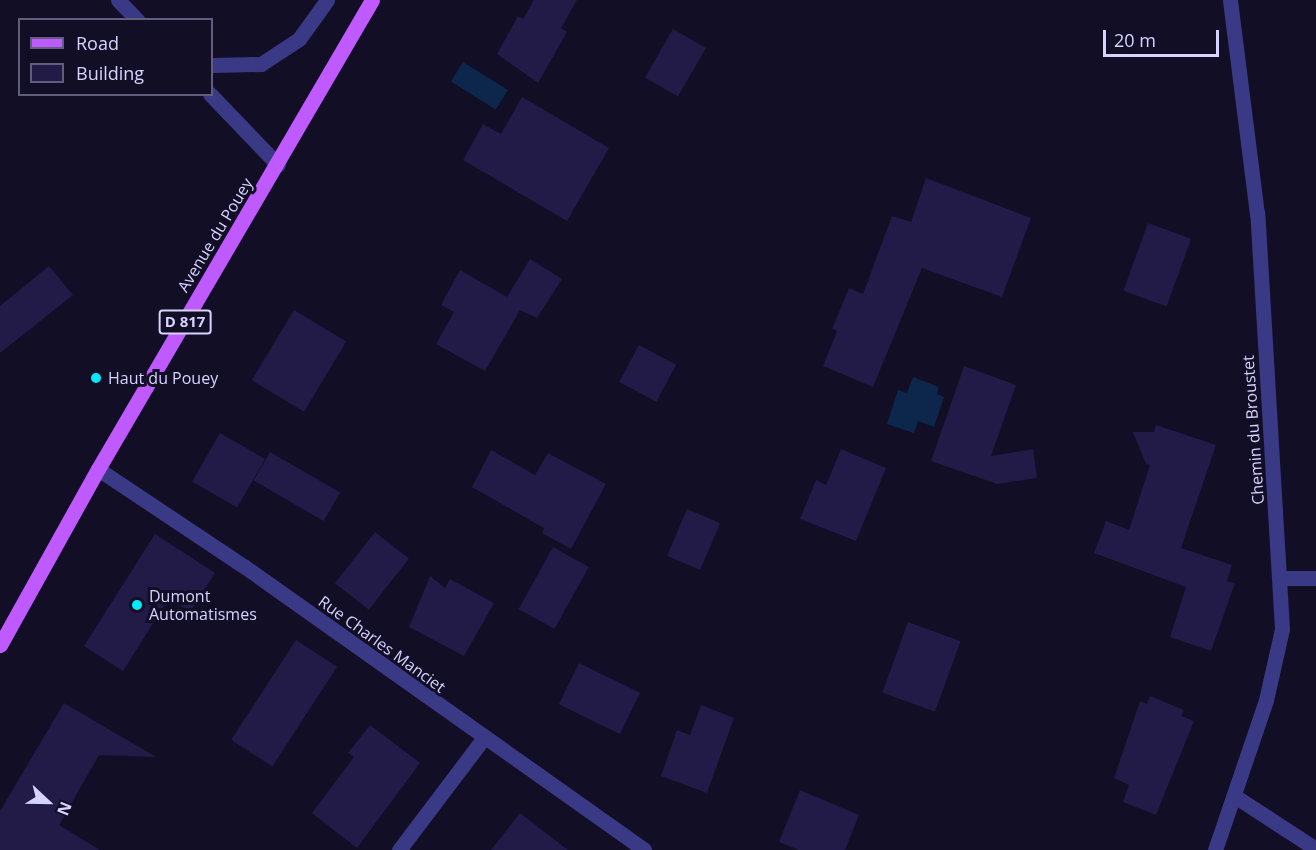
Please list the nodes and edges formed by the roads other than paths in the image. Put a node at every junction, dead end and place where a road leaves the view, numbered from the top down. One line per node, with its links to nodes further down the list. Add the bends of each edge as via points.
1 (118, 0): 5 (street)
2 (327, 0): 6 (street, via 299,39 261,64)
3 (372, 0): 8 (main road, Avenue du Pouey / D 817)
4 (1230, 0): 10 (street, Chemin du Broustet, via 1257,214)
5 (135, 18)
6 (213, 65)
7 (212, 96): 8 (street)
8 (278, 165): 9 (main road, Avenue du Pouey / D 817)
9 (98, 469): 12 (main road, Avenue du Pouey / D 817); 13 (street, Rue Charles Manciet, via 246,567)
10 (1281, 578): 11 (street); 14 (street, Chemin du Broustet, via 1282,629 1266,700)
11 (1316, 578)
12 (0, 645)
13 (483, 739): 16 (street); 17 (street, Rue Charles Manciet, via 604,818)
14 (1236, 797): 15 (street); 18 (street, Chemin du Broustet)
15 (1316, 849)
16 (399, 850)
17 (644, 850)
18 (1215, 850)

